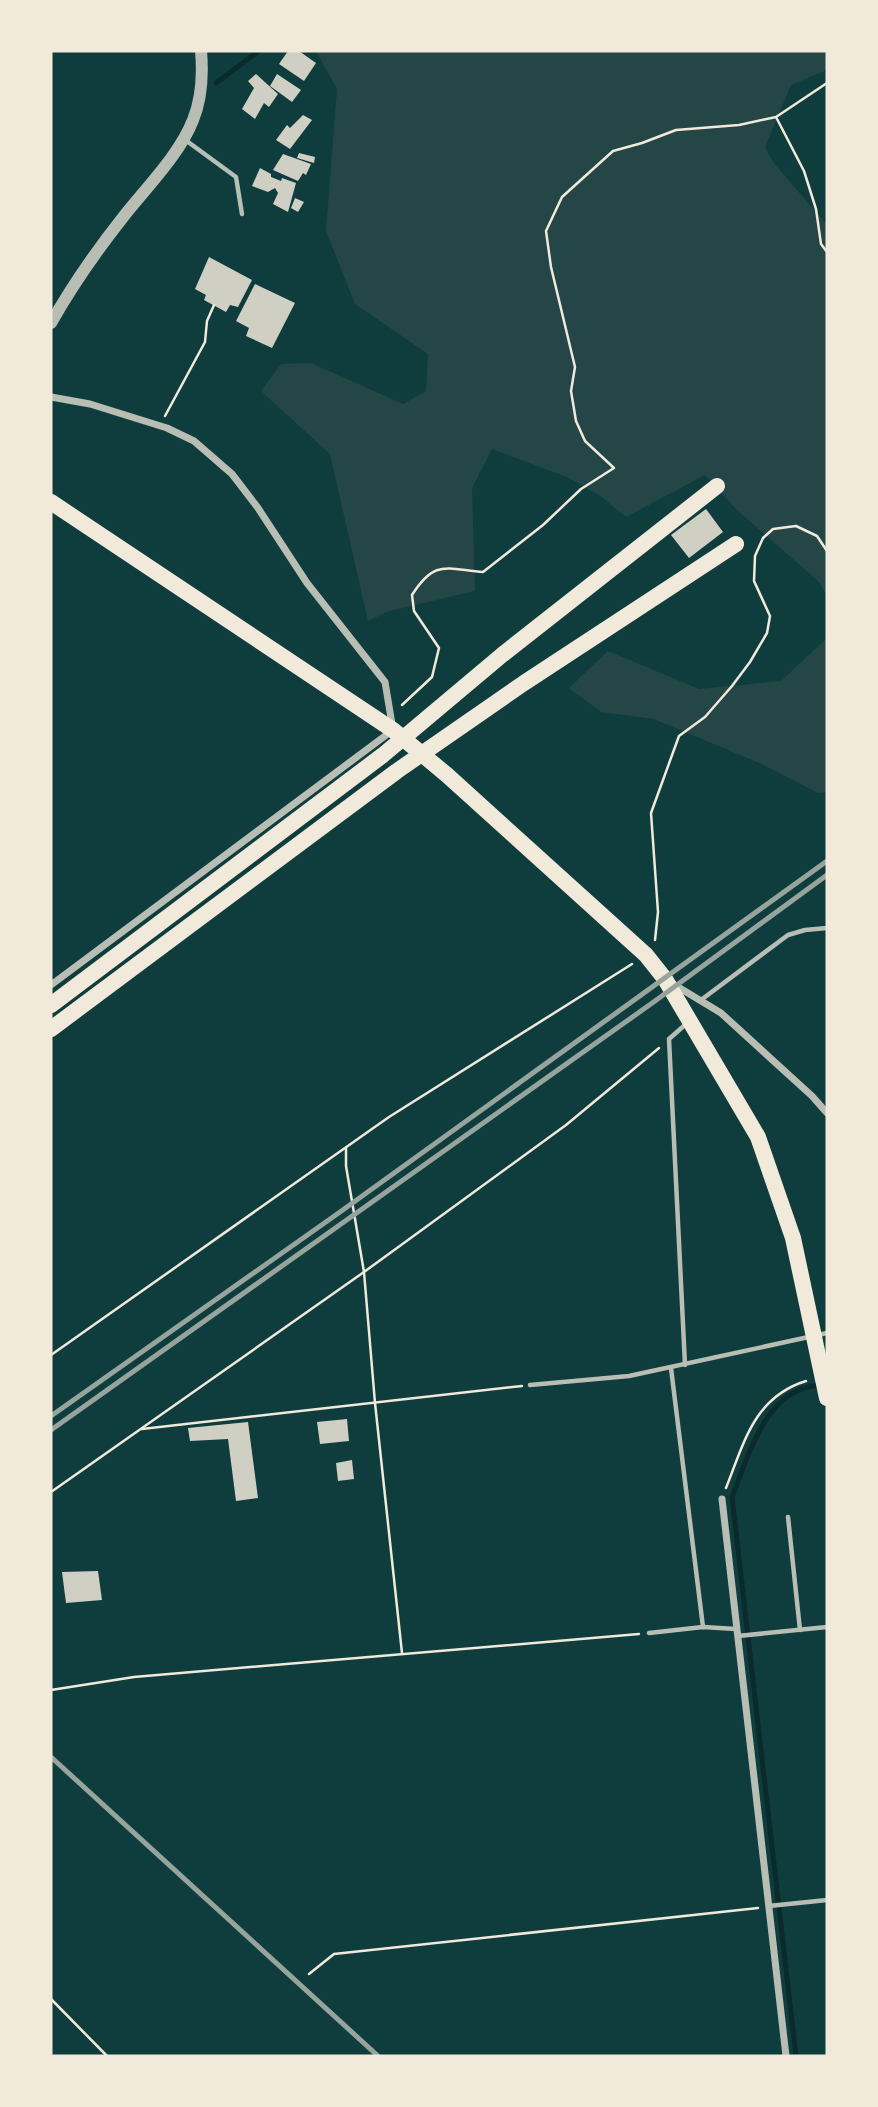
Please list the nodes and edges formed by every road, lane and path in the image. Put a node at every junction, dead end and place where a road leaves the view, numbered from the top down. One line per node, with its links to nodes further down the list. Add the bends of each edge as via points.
1 (201, 51): 4 (street, via 200,96)
2 (827, 83): 3 (path)
3 (776, 117): 6 (path, via 804,171 821,244); 15 (path, via 676,130 613,151 562,197 546,231 575,367 570,391 585,441 614,468 581,489 483,572 443,567 424,577 412,595 414,611 439,648 432,677 399,707)
4 (183, 138): 5 (lane, via 236,177); 8 (street, via 99,248)
5 (242, 214)
6 (827, 252)
7 (214, 305): 10 (path, via 206,321 205,342)
8 (51, 323)
9 (51, 397): 10 (street)
10 (159, 426): 15 (street, via 194,441 246,492 307,583 385,682)
11 (717, 486): 21 (main road, via 383,754)
12 (51, 502): 15 (main road)
13 (736, 544): 23 (main road, via 397,771)
14 (827, 551): 17 (path, via 817,536 796,526 774,529 763,538 755,556 754,581 770,616 767,633 750,662 705,717 679,736 651,813 657,912 653,948)
15 (393, 730): 17 (main road); 19 (street)
16 (827, 928): 20 (lane, via 788,935)
17 (646, 956): 18 (main road); 26 (path)
18 (666, 979): 20 (street); 22 (main road)
19 (51, 985)
20 (700, 1001): 25 (street, via 721,1013)
21 (51, 1005)
22 (689, 1020): 24 (lane); 28 (main road, via 758,1138)
23 (51, 1029)
24 (669, 1039): 27 (path, via 566,1125); 30 (lane)
25 (827, 1113)
26 (346, 1148): 27 (path); 29 (path)
27 (364, 1272): 35 (path); 36 (path)
28 (820, 1335): 30 (lane); 32 (main road)
29 (51, 1356)
30 (685, 1365): 31 (lane)
31 (671, 1368): 33 (lane); 40 (lane)
32 (822, 1376): 34 (main road); 38 (path, via 779,1393 762,1409 747,1434)
33 (530, 1385): 35 (path)
34 (827, 1398)
35 (375, 1403): 36 (path); 45 (path)
36 (139, 1430): 37 (path)
37 (51, 1492)
38 (722, 1499): 44 (street)
39 (788, 1517): 42 (lane)
40 (703, 1627): 43 (lane); 44 (lane)
41 (827, 1627): 42 (lane)
42 (800, 1630): 44 (lane)
43 (649, 1633): 45 (path)
44 (737, 1633): 48 (street)
45 (402, 1653): 46 (path, via 134,1677)
46 (51, 1690)
47 (827, 1900): 48 (lane)
48 (769, 1906): 49 (path, via 334,1954); 52 (street)
49 (309, 1974)
50 (51, 1999): 51 (path)
51 (107, 2056)
52 (786, 2056)

